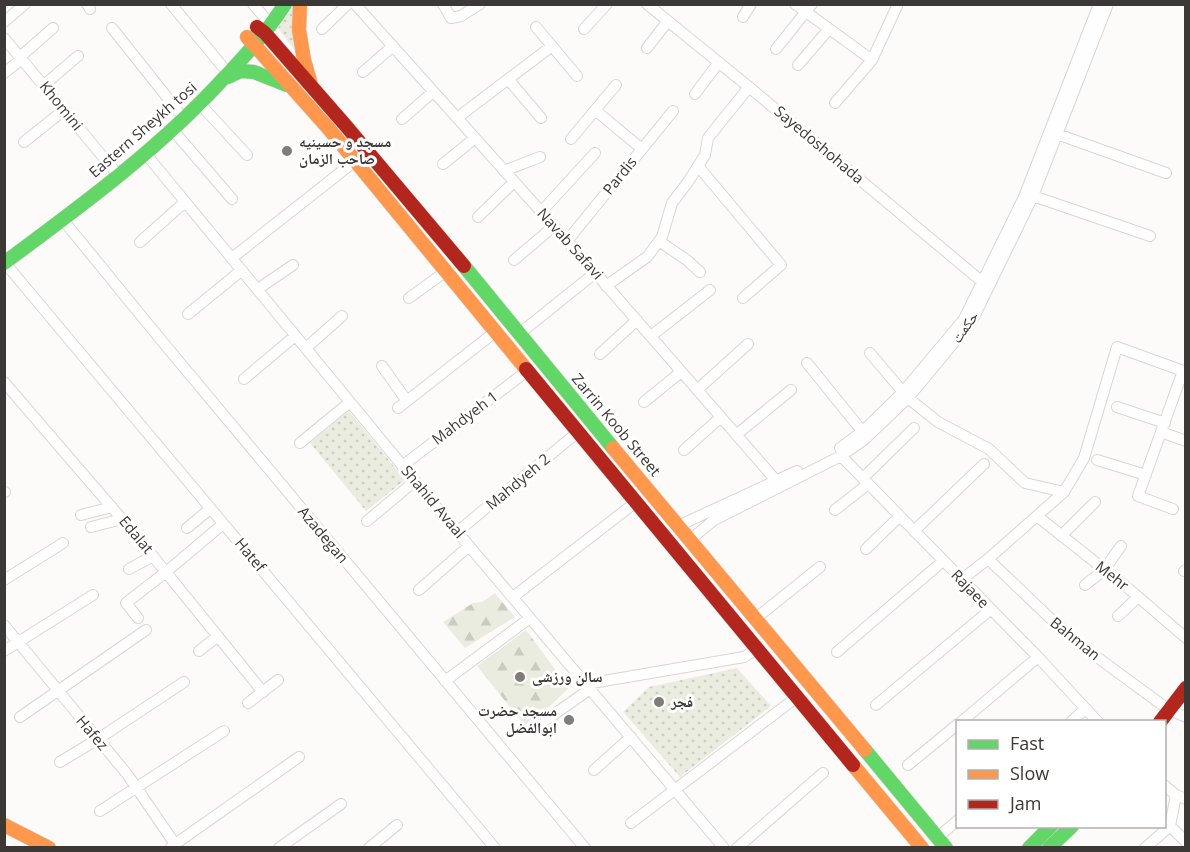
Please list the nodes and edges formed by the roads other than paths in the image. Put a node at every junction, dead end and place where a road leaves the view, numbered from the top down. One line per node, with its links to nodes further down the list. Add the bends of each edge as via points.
1 (25, 4): 21 (street)
2 (171, 4): 39 (street)
3 (253, 4): 28 (street)
4 (273, 4): 28 (main road, Eastern Sheykh tosi)
5 (285, 4): 28 (main road, Eastern Sheykh tosi)
6 (300, 4): 48 (main road, via 304,60)
7 (348, 4): 25 (street)
8 (355, 4): 30 (street, Navab Safavi)
9 (443, 4): 10 (street, via 451,18)
10 (480, 4)
11 (606, 4): 26 (street)
12 (647, 4): 20 (street, Sayedoshohada)
13 (751, 4): 19 (street)
14 (795, 4): 18 (street)
15 (898, 4): 36 (street)
16 (1099, 4): 98 (street, حکمت, via 1024,197)
17 (1108, 4): 62 (street, حکمت)
18 (809, 8): 27 (street); 33 (street)
19 (743, 17)
20 (668, 21): 32 (street); 37 (street, Sayedoshohada)
21 (4, 22)
22 (536, 27): 31 (street)
23 (52, 28): 35 (street)
24 (112, 28): 56 (street)
25 (322, 29)
26 (584, 29)
27 (829, 29): 36 (street); 38 (street)
28 (258, 32): 39 (main road, Eastern Sheykh tosi); 46 (main road); 48 (main road, Zarrin Koob Street)
29 (4, 38): 35 (street, Khomini)
30 (393, 46): 40 (street); 49 (street, Navab Safavi)
31 (552, 46): 42 (street); 43 (street)
32 (647, 48)
33 (776, 49)
34 (78, 56): 44 (street)
35 (21, 58): 41 (street); 44 (street, Khomini)
36 (872, 60): 53 (street)
37 (719, 62): 47 (street, Sayedoshohada); 50 (street)
38 (798, 65)
39 (223, 72): 46 (main road, via 254,72); 52 (main road, Eastern Sheykh tosi); 56 (main road, Eastern Sheykh tosi)
40 (363, 72)
41 (4, 73)
42 (577, 76)
43 (508, 79): 58 (street); 59 (street)
44 (44, 85): 54 (street, Khomini)
45 (616, 85): 55 (street)
46 (293, 87): 51 (main road)
47 (749, 87): 73 (street, via 708,138); 98 (street, Sayedoshohada)
48 (314, 88): 51 (main road); 108 (main road, Zarrin Koob Street)
49 (433, 92): 58 (street, Navab Safavi); 60 (street)
50 (695, 94)
51 (304, 101): 71 (main road)
52 (200, 104): 61 (main road, Eastern Sheykh tosi); 69 (street)
53 (835, 104)
54 (64, 110): 65 (street); 75 (street, Khomini)
55 (595, 110): 64 (street); 66 (street)
56 (178, 111): 75 (main road, Eastern Sheykh tosi)
57 (673, 111): 66 (street, Pardis)
58 (457, 118): 63 (street, Navab Safavi)
59 (540, 118)
60 (402, 119)
61 (172, 129): 67 (main road, Eastern Sheykh tosi); 79 (street)
62 (1058, 134): 76 (street); 78 (street, حکمت)
63 (475, 138): 72 (street); 74 (street, Navab Safavi)
64 (571, 139)
65 (24, 142)
66 (642, 148): 86 (street, Pardis)
67 (145, 153): 75 (main road, Eastern Sheykh tosi); 80 (street, Shahid Avaal)
68 (595, 153): 81 (street)
69 (247, 156)
70 (540, 157): 74 (street)
71 (355, 161): 90 (street); 95 (main road)
72 (443, 164)
73 (698, 166): 87 (street, via 672,203); 103 (street, via 781,265)
74 (504, 171): 77 (street, Navab Safavi)
75 (115, 172): 83 (main road, Eastern Sheykh tosi); 89 (main road, Eastern Sheykh tosi)
76 (1166, 173)
77 (514, 182): 81 (street, Navab Safavi); 82 (street)
78 (1033, 196): 85 (street); 98 (street, حکمت)
79 (232, 199)
80 (185, 202): 88 (street); 90 (street, Shahid Avaal)
81 (541, 212): 84 (street, Navab Safavi)
82 (478, 217)
83 (63, 220): 92 (main road, Eastern Sheykh tosi); 203 (street, Azadegan)
84 (554, 226): 86 (street, Navab Safavi); 91 (street)
85 (1150, 236)
86 (567, 241): 97 (street, Navab Safavi)
87 (659, 241): 96 (street); 99 (street, via 647,257)
88 (140, 242)
89 (4, 252)
90 (232, 258): 94 (street, Shahid Avaal)
91 (514, 260)
92 (4, 263): 149 (street, Hatef)
93 (293, 265): 100 (street)
94 (242, 270): 100 (street, Shahid Avaal); 104 (street)
95 (445, 272): 102 (street); 107 (main road)
96 (700, 272)
97 (595, 273): 99 (street, Navab Safavi); 108 (street)
98 (985, 285): 124 (street, حکمت)
99 (606, 286): 106 (street, Navab Safavi)
100 (258, 290): 109 (street, Shahid Avaal)
101 (710, 290): 110 (street)
102 (409, 298)
103 (743, 298)
104 (188, 314)
105 (342, 316): 112 (street)
106 (637, 320): 110 (street, Navab Safavi); 113 (street)
107 (495, 332): 116 (street, via 402,404); 117 (main road)
108 (519, 334): 158 (main road, Zarrin Koob Street)
109 (296, 336): 112 (street, Shahid Avaal); 120 (street)
110 (651, 336): 119 (street, Navab Safavi)
111 (748, 344): 122 (street)
112 (306, 348): 125 (street, Shahid Avaal)
113 (600, 354)
114 (870, 354): 124 (street)
115 (807, 363): 132 (street)
116 (382, 366)
117 (527, 371): 131 (main road); 140 (street, Mahdyeh 1)
118 (1184, 371): 129 (street); 145 (street, via 1117,347 1084,458)
119 (681, 372): 122 (street, Navab Safavi); 126 (street)
120 (244, 379)
121 (4, 382): 148 (street, Edalat)
122 (697, 390): 128 (street, Navab Safavi)
123 (791, 390): 133 (street)
124 (906, 395): 132 (street, حکمت); 145 (street, via 938,422 989,449 1025,483)
125 (350, 402): 135 (street); 140 (street, Shahid Avaal)
126 (644, 402)
127 (1117, 407): 129 (street)
128 (721, 417): 133 (street, Navab Safavi); 136 (street)
129 (1163, 427): 134 (street); 141 (street)
130 (914, 428): 143 (street)
131 (578, 432): 146 (main road); 162 (street, Mahdyeh 2)
132 (865, 434): 137 (street, حکمت); 144 (street, حکمت)
133 (736, 435): 144 (street, Navab Safavi)
134 (1185, 441)
135 (300, 443)
136 (684, 450)
137 (841, 456): 143 (street, Rajaee); 144 (street, حکمت)
138 (1097, 460): 141 (street)
139 (984, 464): 161 (street)
140 (402, 466): 142 (street, Shahid Avaal)
141 (1146, 475): 150 (street, via 1138,496)
142 (415, 481): 156 (street); 162 (street, Shahid Avaal)
143 (865, 481): 151 (street); 153 (street, Rajaee)
144 (779, 484): 158 (street, حکمت); 164 (street, حکمت, via 714,520)
145 (1064, 492): 154 (street)
146 (636, 502): 173 (main road); 185 (street)
147 (1095, 502): 163 (street)
148 (112, 507): 152 (street); 155 (street, Edalat)
149 (210, 509): 157 (street, Hatef); 160 (street)
150 (1173, 509)
151 (835, 510)
152 (81, 515)
153 (900, 516): 161 (street, Rajaee); 168 (street)
154 (1037, 516): 163 (street, Mehr); 171 (street)
155 (122, 519): 159 (street); 169 (street, Edalat)
156 (367, 521)
157 (223, 524): 177 (street); 250 (street, Hatef)
158 (678, 526): 164 (main road, Zarrin Koob Street)
159 (91, 527)
160 (187, 528)
161 (914, 531): 172 (street, Rajaee)
162 (458, 532): 166 (street, Shahid Avaal)
163 (1061, 536): 176 (street, Mehr)
164 (690, 540): 170 (main road, Zarrin Koob Street)
165 (63, 543): 179 (street)
166 (469, 546): 183 (street); 185 (street, Shahid Avaal)
167 (1121, 546): 176 (street)
168 (866, 549)
169 (153, 556): 175 (street); 177 (street, Edalat)
170 (705, 558): 173 (main road, via 699,568); 178 (main road, Zarrin Koob Street)
171 (988, 559): 180 (street); 213 (street, Bahman, via 1086,649)
172 (943, 561): 180 (street, Rajaee); 200 (street)
173 (688, 566): 182 (main road)
174 (820, 567): 191 (street)
175 (129, 569)
176 (1104, 570): 181 (street); 186 (street, Mehr)
177 (166, 572): 189 (street, via 126,603); 194 (street, Edalat)
178 (721, 578): 182 (main road, via 709,578); 191 (main road, Zarrin Koob Street)
179 (4, 580)
180 (961, 580): 187 (street, Rajaee)
181 (1085, 585)
182 (706, 587): 197 (main road)
183 (419, 590)
184 (93, 595): 196 (street)
185 (513, 597): 190 (street, Shahid Avaal)
186 (1138, 597): 188 (street); 195 (street, Mehr)
187 (990, 610): 201 (street, Rajaee); 211 (street)
188 (1118, 616)
189 (138, 618)
190 (530, 618): 203 (street); 205 (street, Shahid Avaal)
191 (755, 619): 243 (main road, Zarrin Koob Street)
192 (4, 625): 196 (street, Hafez)
193 (146, 630): 207 (street)
194 (218, 636): 199 (street); 208 (street, Edalat)
195 (1185, 638)
196 (18, 642): 198 (street); 207 (street, Hafez)
197 (757, 649): 205 (street, via 744,657); 209 (main road)
198 (4, 651)
199 (199, 651)
200 (837, 652)
201 (1038, 657): 212 (street, Rajaee); 217 (street)
202 (278, 680): 208 (street)
203 (445, 681): 251 (street, Azadegan)
204 (184, 682): 224 (street)
205 (588, 686): 216 (street); 223 (street, Shahid Avaal)
206 (1185, 688): 213 (main road)
207 (57, 691): 214 (street); 224 (street, Hafez)
208 (263, 692): 210 (street)
209 (797, 698): 232 (street); 253 (main road)
210 (248, 703)
211 (876, 705)
212 (1085, 709): 218 (street); 219 (street, Rajaee)
213 (1169, 710): 215 (street, Bahman); 220 (main road)
214 (20, 717)
215 (1185, 717)
216 (546, 720)
217 (963, 720)
218 (1073, 720)
219 (1096, 720)
220 (1162, 720)
221 (956, 725): 227 (street)
222 (224, 731): 231 (street)
223 (631, 737): 228 (street); 232 (street, Shahid Avaal)
224 (98, 740): 226 (street); 231 (street, Hafez)
225 (298, 757): 245 (street)
226 (60, 762)
227 (908, 765)
228 (594, 770)
229 (823, 772): 252 (street)
230 (1166, 786): 233 (street)
231 (137, 788): 235 (street); 245 (street, Hafez)
232 (675, 789): 237 (street); 246 (street, Shahid Avaal)
233 (1181, 797): 240 (street)
234 (341, 804): 248 (street)
235 (100, 811)
236 (956, 821): 243 (street)
237 (630, 823)
238 (4, 825): 247 (main road)
239 (398, 825): 249 (street)
240 (1170, 826): 244 (street); 256 (street)
241 (1049, 828): 254 (main road)
242 (1070, 828): 255 (main road)
243 (942, 842)
244 (1185, 842)
245 (173, 846)
246 (720, 846)
247 (49, 848)
248 (279, 848)
249 (369, 848)
250 (495, 848)
251 (585, 848)
252 (737, 848)
253 (922, 848)
254 (1029, 848)
255 (1049, 848)
256 (1145, 848)

